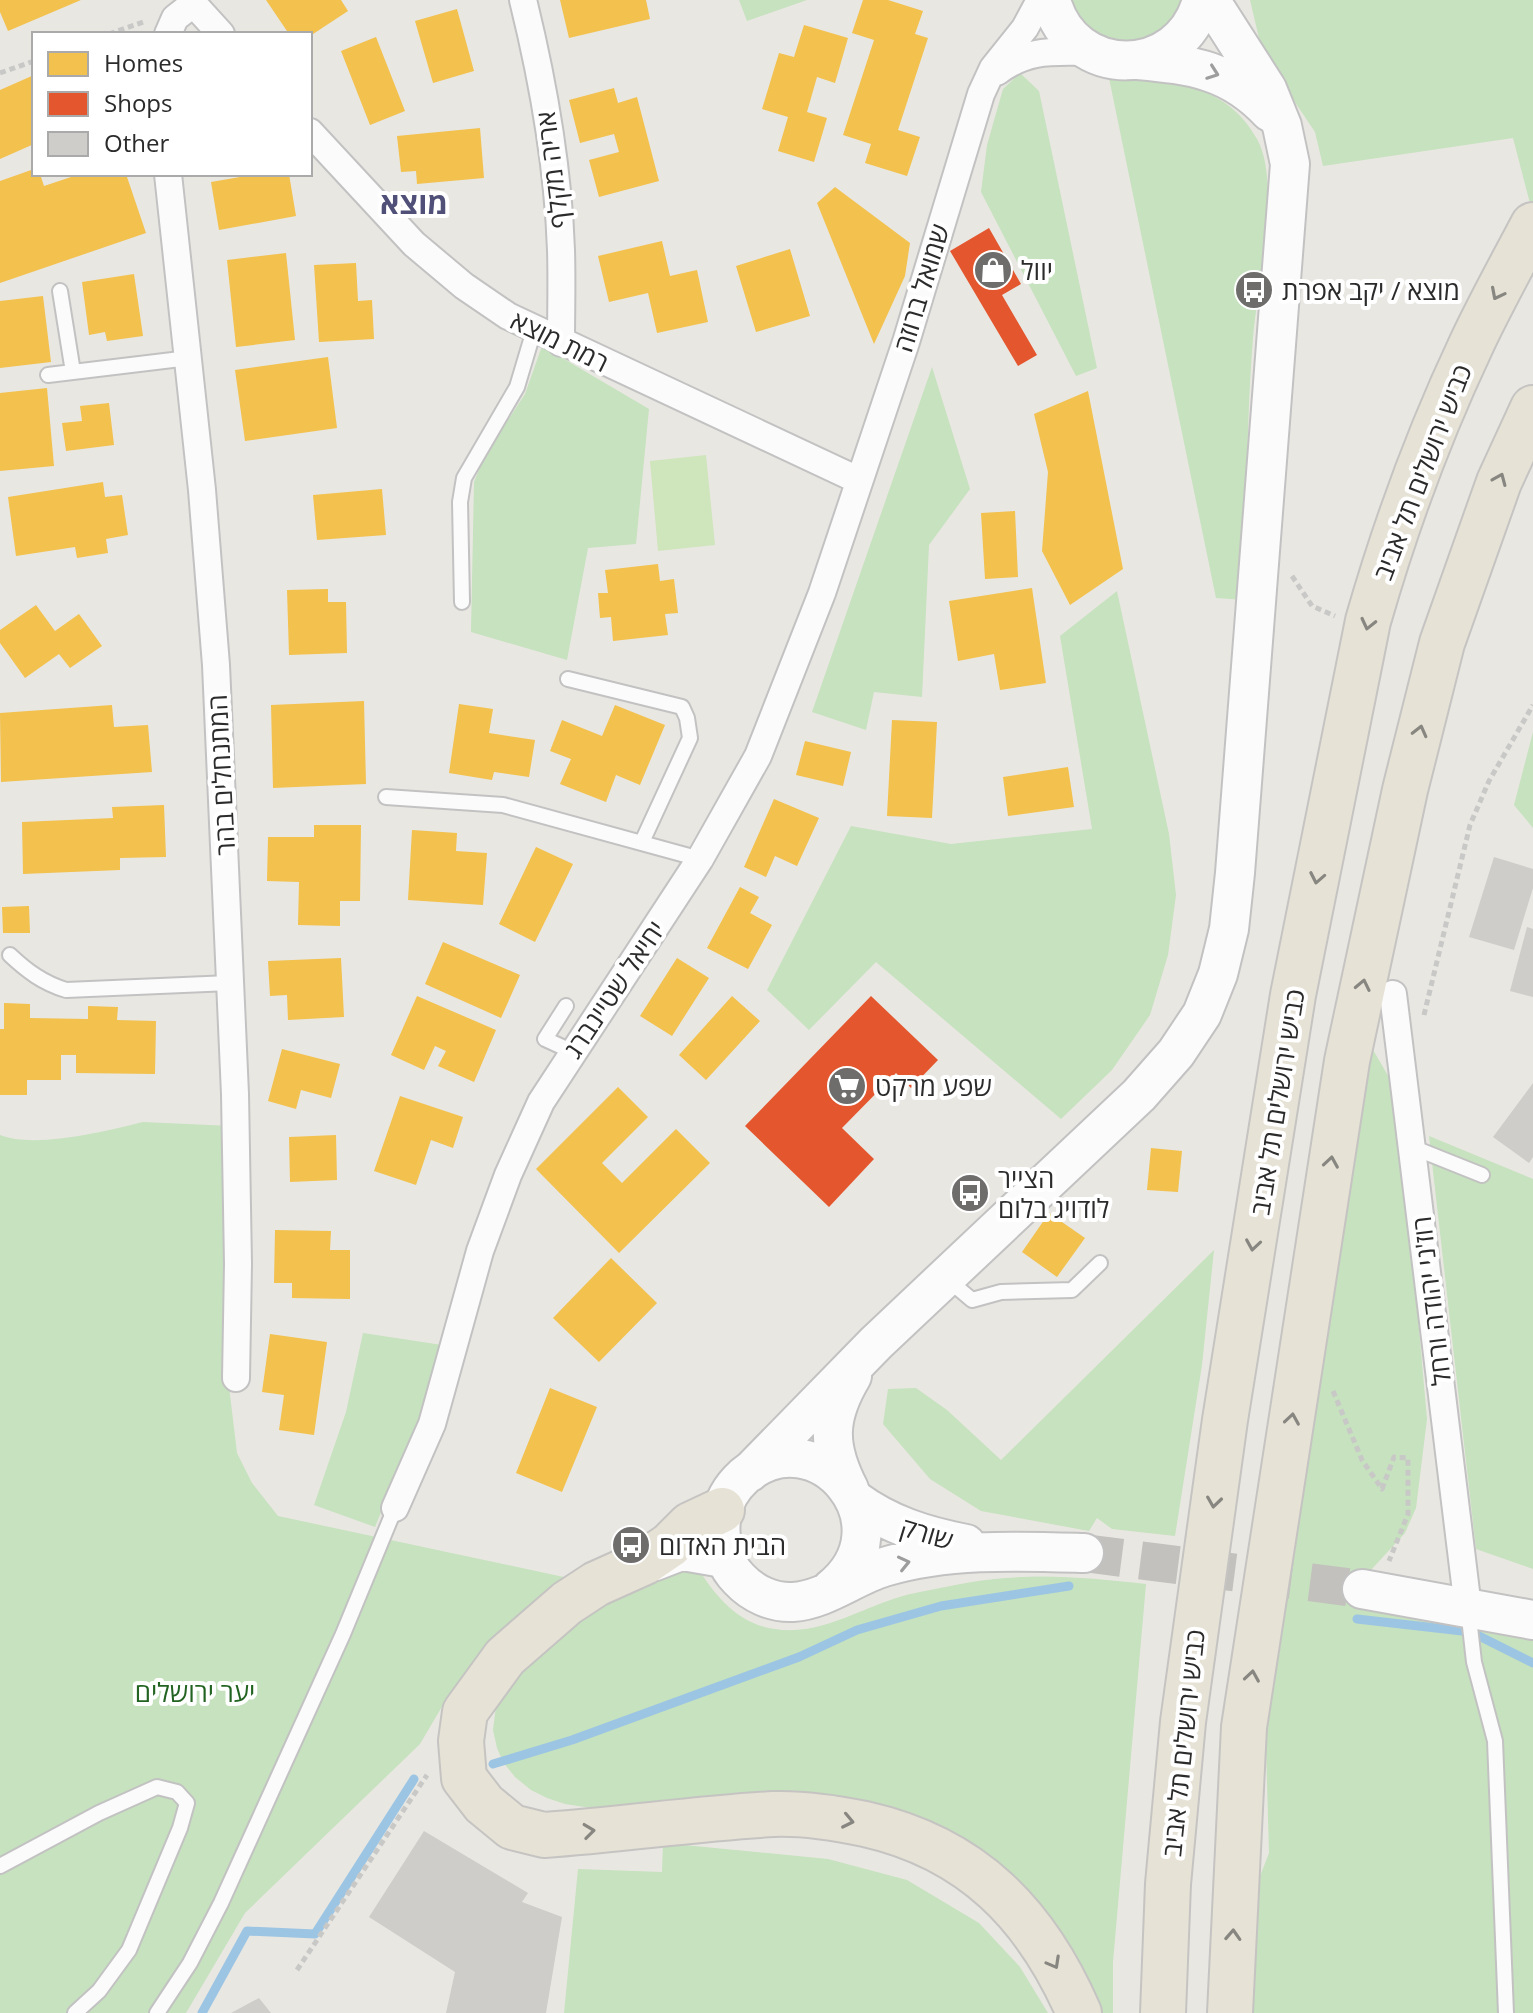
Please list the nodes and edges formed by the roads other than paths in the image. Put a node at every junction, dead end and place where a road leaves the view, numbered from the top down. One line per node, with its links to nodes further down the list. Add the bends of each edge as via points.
1 (523, 0): 18 (street, אריה מקלף, via 554,172)
2 (1040, 0): 11 (street, שמואל ברוזה)
3 (1051, 0): 9 (main road, via 1063,28)
4 (1202, 0): 10 (main road, via 1180,39)
5 (1210, 0): 12 (main road, via 1267,89)
6 (192, 2): 7 (street); 8 (street)
7 (169, 32)
8 (219, 32)
9 (1091, 52): 10 (main road, via 1113,60); 11 (street, שמואל ברוזה, via 1022,56 996,73)
10 (1137, 60): 12 (main road, one-way to 12, via 1194,66 1229,79 1258,99)
11 (981, 94): 23 (street, שמואל ברוזה)
12 (1282, 126): 37 (main road, via 1290,164 1234,888 1224,952 1211,994 1190,1033 1139,1095)
13 (312, 134): 17 (street, רמת מוצא, via 414,244 464,286)
14 (168, 176): 19 (street, המתנחלים בהר)
15 (1533, 225): 56 (highway, כביש ירושלים תל אביב, one-way to 56, via 1471,345 1415,476 1368,621 1293,995 1225,1420 1183,1722)
16 (60, 291): 20 (lane)
17 (534, 330): 18 (street, רמת מוצא); 24 (lane, via 517,387 464,478)
18 (561, 343): 23 (street, רמת מוצא)
19 (189, 358): 20 (lane); 30 (street, המתנחלים בהר, via 216,665)
20 (73, 372): 21 (lane)
21 (48, 375)
22 (1533, 408): 57 (highway, one-way to 22, via 1244,1727 1347,1061 1442,643 1499,482)
23 (858, 480): 28 (street, יחיאל שטיינברג, via 822,593 758,756)
24 (462, 602)
25 (568, 679): 27 (lane, via 682,707 687,718 690,738)
26 (386, 797): 27 (lane, via 503,805)
27 (642, 842): 28 (lane)
28 (700, 859): 33 (street, יחיאל שטיינברג)
29 (10, 955): 30 (lane, via 47,984 66,990)
30 (230, 983): 39 (street, המתנחלים בהר)
31 (1393, 994): 34 (street, רוז'ני יהודה ורחל)
32 (566, 1006): 33 (lane, via 545,1039)
33 (571, 1051): 42 (street, יחיאל שטיינברג, via 508,1175 480,1251 432,1424)
34 (1412, 1147): 35 (lane); 49 (street, רוז'ני יהודה ורחל)
35 (1482, 1175)
36 (1100, 1263): 37 (lane, via 1072,1290 1001,1292 972,1300)
37 (946, 1277): 38 (main road)
38 (876, 1343): 40 (main road); 41 (main road, via 849,1380 833,1418 835,1457)
39 (236, 1378)
40 (750, 1472): 41 (main road, via 781,1460 803,1460 825,1467); 43 (main road)
41 (852, 1494): 44 (main road, שורק, via 884,1519 912,1531); 47 (main road, via 862,1521 861,1543 854,1564)
42 (395, 1508): 54 (lane, via 221,1903)
43 (722, 1510): 46 (main road, via 719,1535); 51 (highway, via 690,1525 645,1562 567,1603 505,1657 465,1712 464,1778)
44 (1004, 1551): 45 (main road); 47 (main road, one-way to 44, via 910,1561)
45 (1084, 1553)
46 (728, 1565): 47 (main road, via 741,1582 769,1599 801,1601); 51 (street, via 682,1557 618,1581 577,1608 500,1679 477,1719 477,1759 494,1793 512,1813)
47 (831, 1589)
48 (1369, 1590): 49 (main road)
49 (1468, 1608): 50 (main road); 58 (lane, via 1474,1662 1495,1741)
50 (1533, 1620)
51 (512, 1827): 55 (highway, one-way to 55, via 544,1835 777,1814 835,1818 890,1830 935,1847 979,1874 1048,1951)
52 (0, 1866): 53 (lane, via 157,1787 177,1792 187,1803 129,1950)
53 (75, 2013)
54 (157, 2013)
55 (1079, 2013)
56 (1163, 2013)
57 (1230, 2013)
58 (1506, 2013)

